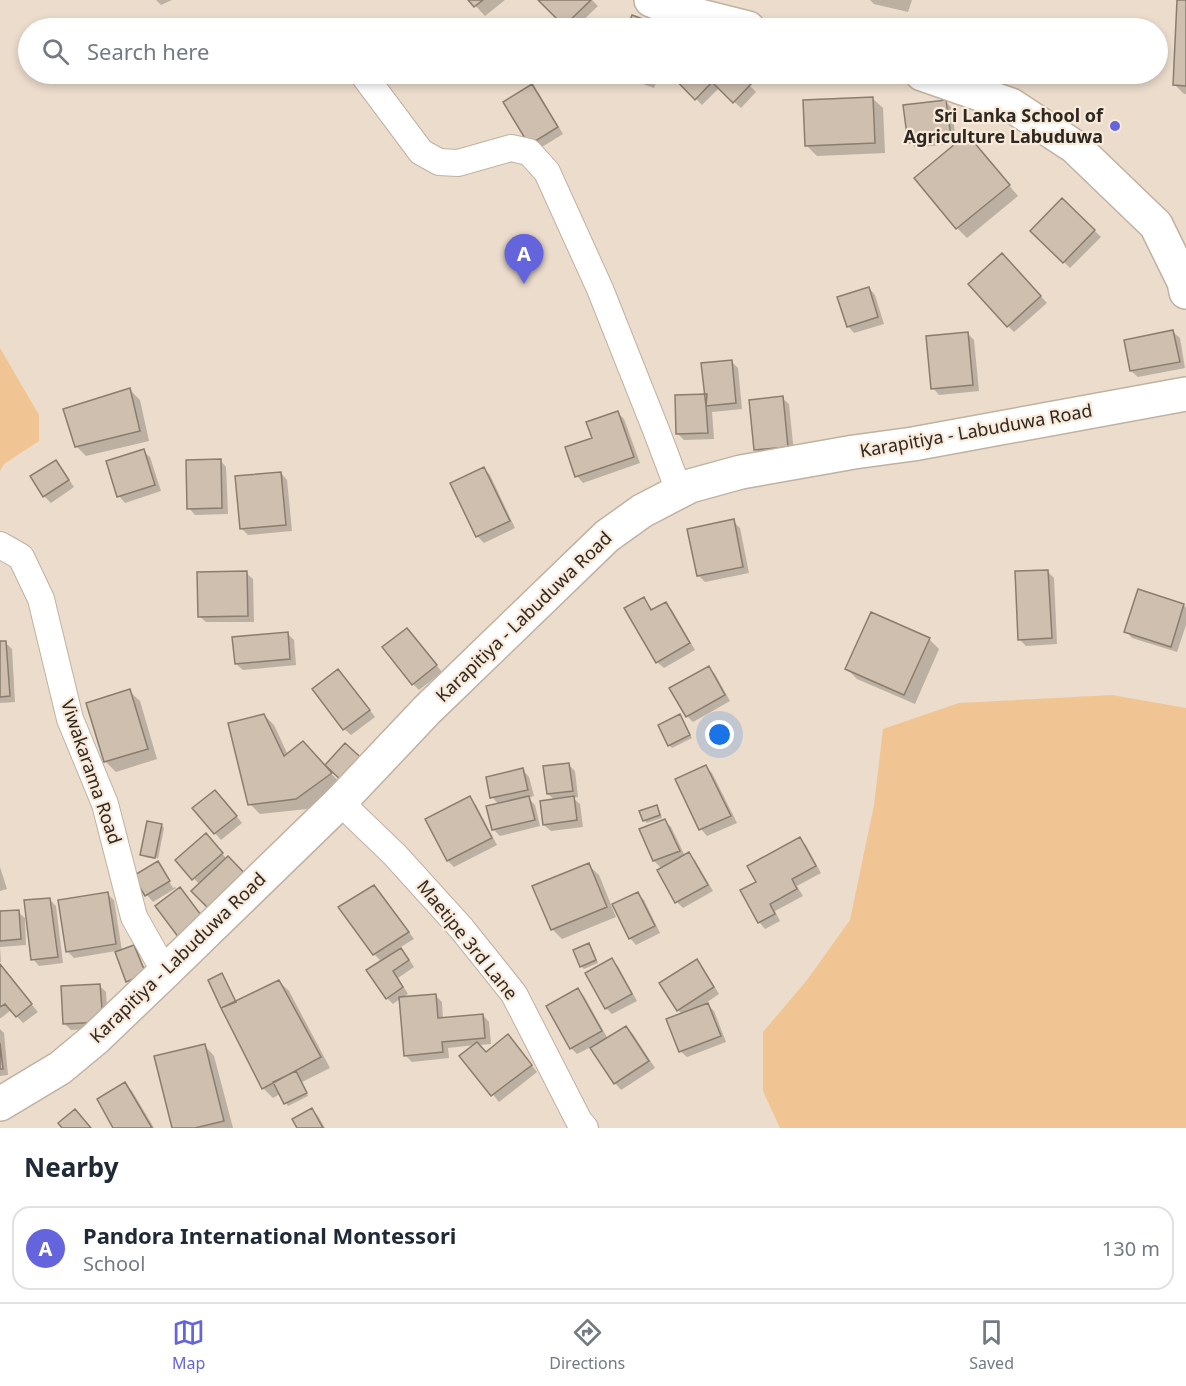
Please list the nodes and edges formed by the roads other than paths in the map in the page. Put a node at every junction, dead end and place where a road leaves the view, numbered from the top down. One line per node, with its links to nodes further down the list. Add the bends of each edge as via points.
1 (651, 0): 2 (main road)
2 (708, 18)
3 (370, 84): 7 (street, via 421,152 439,162 458,163 511,148 529,152 547,172 600,289)
4 (951, 84): 5 (main road, via 1011,105 1076,147 1156,225)
5 (1186, 292)
6 (1186, 394): 7 (main road, Karapitiya - Labuduwa Road, via 741,472)
7 (679, 491): 9 (main road, Karapitiya - Labuduwa Road, via 607,536 427,710)
8 (0, 545): 10 (street, Viwakarama Road, via 21,557 41,600 70,719 105,804 134,917)
9 (340, 802): 10 (main road, Karapitiya - Labuduwa Road); 12 (street, Maetipe 3rd Lane, via 395,855 514,994)
10 (165, 972): 11 (main road, Karapitiya - Labuduwa Road, via 60,1068)
11 (0, 1104)
12 (585, 1128)

